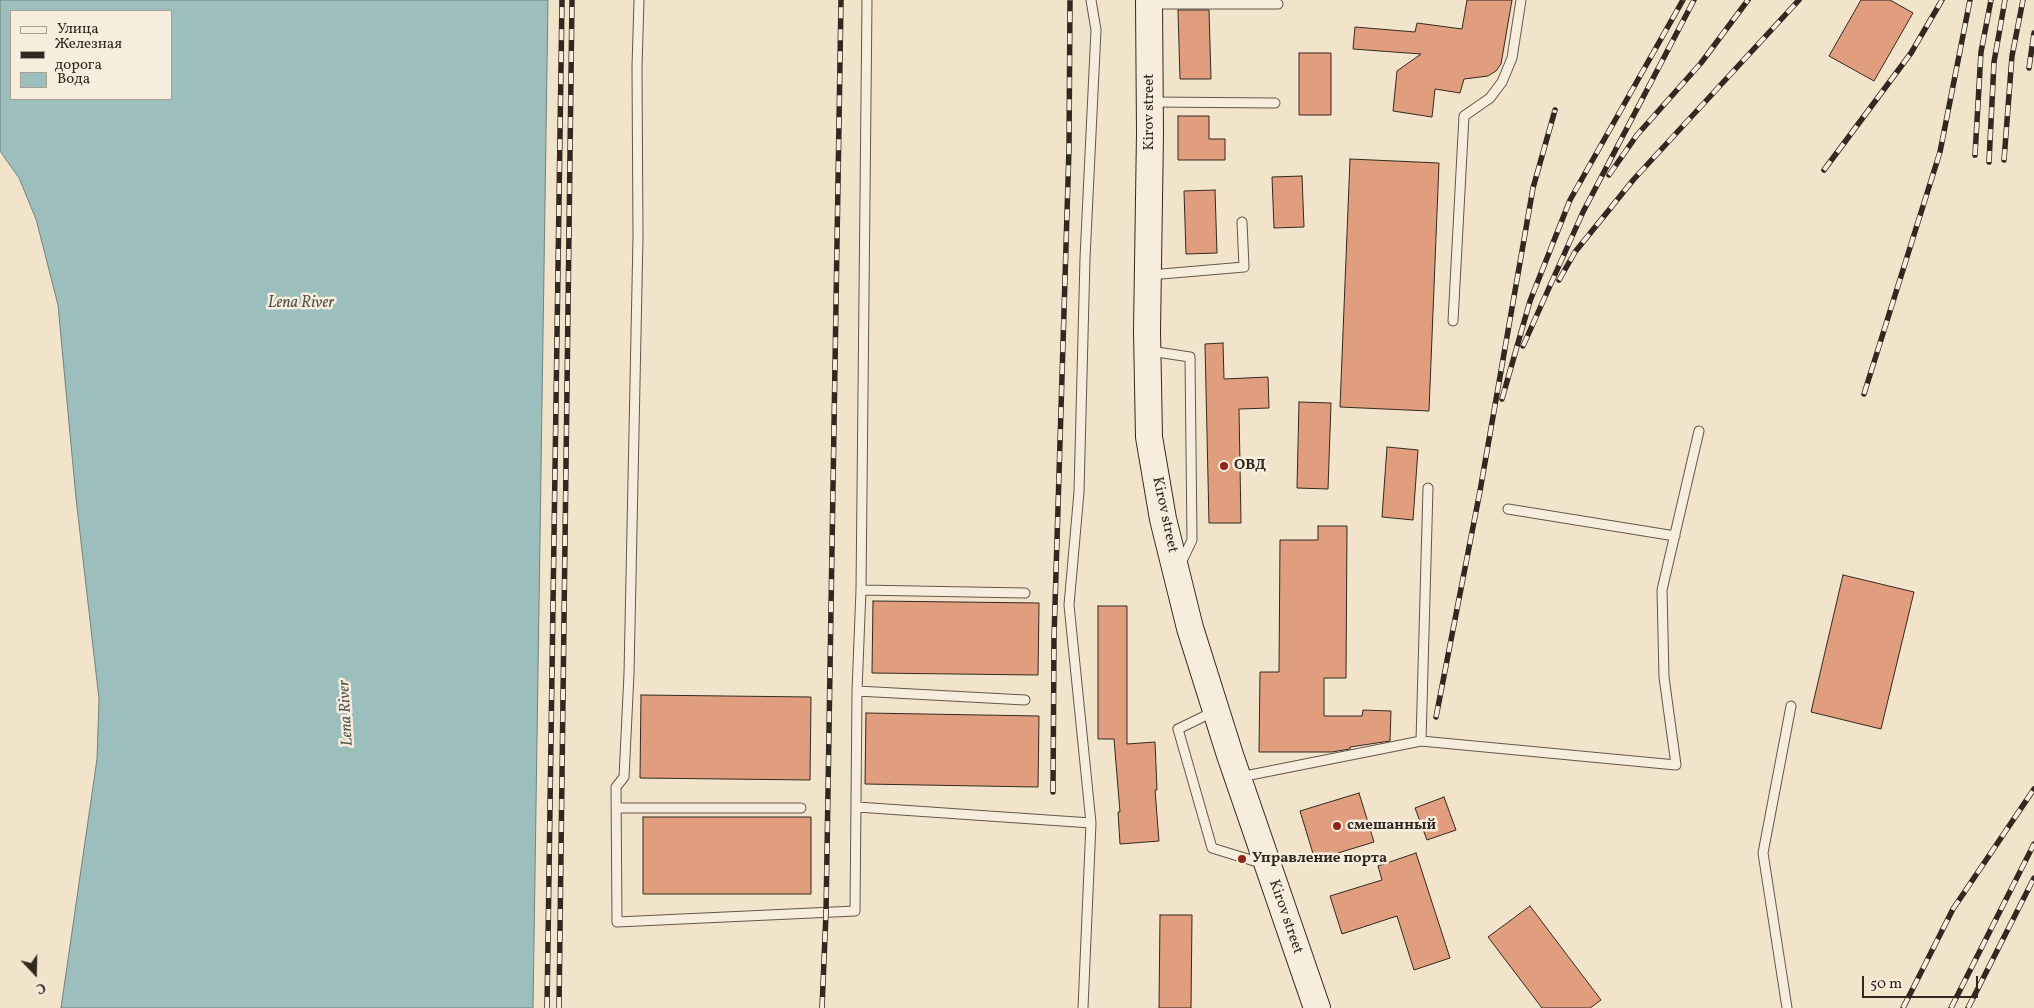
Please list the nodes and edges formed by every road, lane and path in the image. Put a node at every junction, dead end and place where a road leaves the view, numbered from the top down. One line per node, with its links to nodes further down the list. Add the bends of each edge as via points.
1 (639, 0): 27 (lane, via 638,237 629,674 624,778 616,787)
2 (867, 0): 18 (lane)
3 (1091, 0): 29 (lane, via 1096,30 1085,258 1079,492 1069,605)
4 (1521, 0): 11 (lane, via 1512,58 1502,82 1490,98 1464,116)
5 (1149, 2): 6 (lane); 7 (main road, Kirov street)
6 (1278, 4)
7 (1150, 102): 8 (lane); 10 (main road, Kirov street)
8 (1275, 103)
9 (1242, 222): 10 (lane, via 1244,267)
10 (1148, 275): 12 (main road, Kirov street)
11 (1453, 321)
12 (1147, 351): 17 (main road, Kirov street, via 1149,437); 17 (lane, via 1190,357 1192,540)
13 (1699, 431): 16 (lane)
14 (1428, 488): 24 (lane)
15 (1508, 509): 16 (lane)
16 (1675, 536): 24 (lane, via 1662,590 1664,677 1676,765)
17 (1176, 572): 23 (main road, Kirov street)
18 (861, 590): 19 (lane); 20 (lane)
19 (1025, 593)
20 (857, 691): 21 (lane); 26 (lane)
21 (1025, 700)
22 (1791, 706): 33 (lane, via 1763,853)
23 (1216, 711): 25 (main road, Kirov street); 30 (lane, via 1178,729 1212,848)
24 (1421, 741): 25 (lane)
25 (1238, 778): 30 (main road, Kirov street)
26 (857, 807): 27 (lane, via 855,911 617,922); 29 (lane)
27 (616, 808): 28 (lane)
28 (800, 808)
29 (1090, 823): 31 (lane)
30 (1267, 865): 32 (main road, Kirov street)
31 (1083, 1008)
32 (1317, 1008)
33 (1788, 1008)

